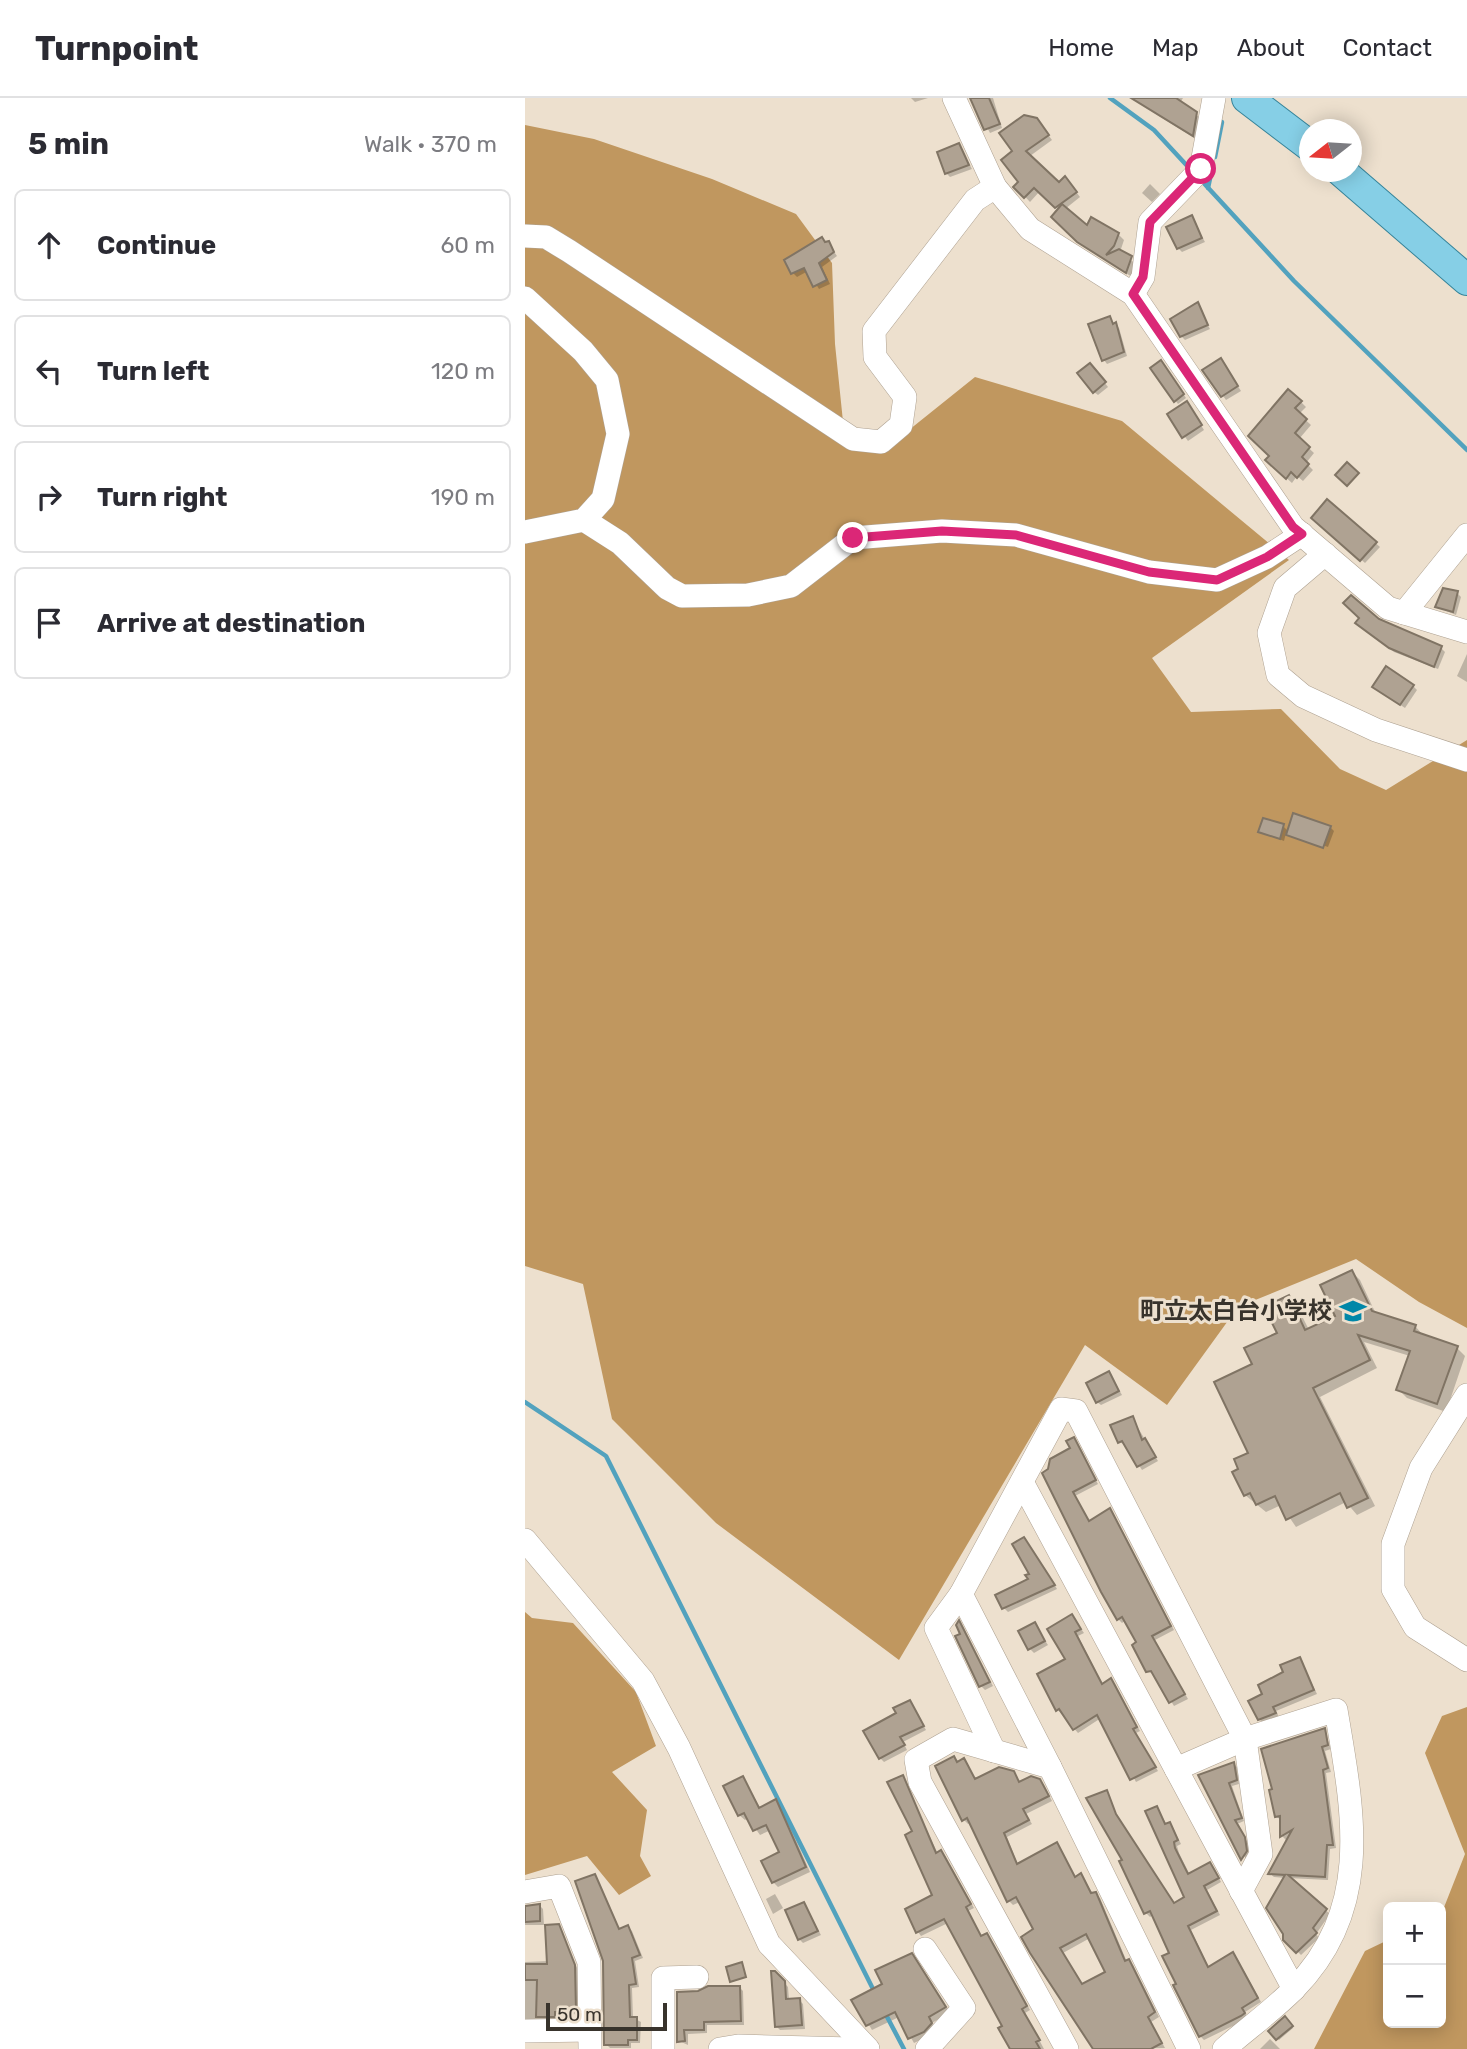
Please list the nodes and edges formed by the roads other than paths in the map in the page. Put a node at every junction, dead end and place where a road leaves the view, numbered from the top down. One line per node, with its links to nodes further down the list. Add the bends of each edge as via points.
1 (954, 98): 6 (street)
2 (1214, 98): 9 (street, via 1201,169 1150,222 1143,277)
3 (1247, 98): 4 (main road)
4 (1299, 138)
5 (1354, 182): 8 (main road)
6 (995, 187): 7 (street, via 975,200 874,331 875,356 905,397 901,425 881,442 853,439 569,251 546,237); 9 (street, via 1030,229)
7 (525, 236)
8 (1467, 280)
9 (1133, 294): 13 (street)
10 (525, 298): 11 (street, via 583,351 607,380 615,409 618,433 603,499)
11 (583, 520): 12 (street); 13 (street, via 620,543 667,588 682,596 748,595 792,586 853,538 942,531 1016,535 1149,572 1217,580 1267,557)
12 (525, 532)
13 (1302, 534): 15 (street)
14 (1467, 535): 16 (street)
15 (1325, 554): 16 (street, via 1388,608); 18 (street, via 1285,588 1269,633 1278,675 1303,696 1376,730)
16 (1404, 613): 17 (street)
17 (1467, 632)
18 (1467, 760)
19 (1467, 1395): 23 (street, via 1422,1468 1393,1544 1393,1589 1415,1627)
20 (1022, 1482): 22 (street); 24 (street, via 1062,1409 1076,1411); 27 (street)
21 (525, 1540): 38 (street, via 643,1681 679,1748 769,1944)
22 (961, 1594): 25 (street, via 936,1628); 26 (street)
23 (1467, 1661)
24 (1245, 1739): 27 (street); 28 (street, via 1261,1854); 32 (street, via 1336,1710 1351,1803 1353,1861 1343,1916 1318,1960)
25 (995, 1751): 26 (street); 40 (street, via 953,1739 916,1760 921,1782)
26 (1050, 1766): 41 (street)
27 (1176, 1769): 28 (street)
28 (1241, 1891): 32 (street)
29 (525, 1892): 34 (street, via 559,1886 589,1962)
30 (925, 1949): 39 (street, via 964,2008)
31 (697, 1977): 35 (street, via 663,1978)
32 (1294, 1989): 42 (street)
33 (525, 2031): 34 (street)
34 (590, 2039)
35 (663, 2049)
36 (720, 2049): 37 (street)
37 (852, 2049)
38 (868, 2049)
39 (927, 2049)
40 (1067, 2049)
41 (1189, 2049)
42 (1224, 2049)

